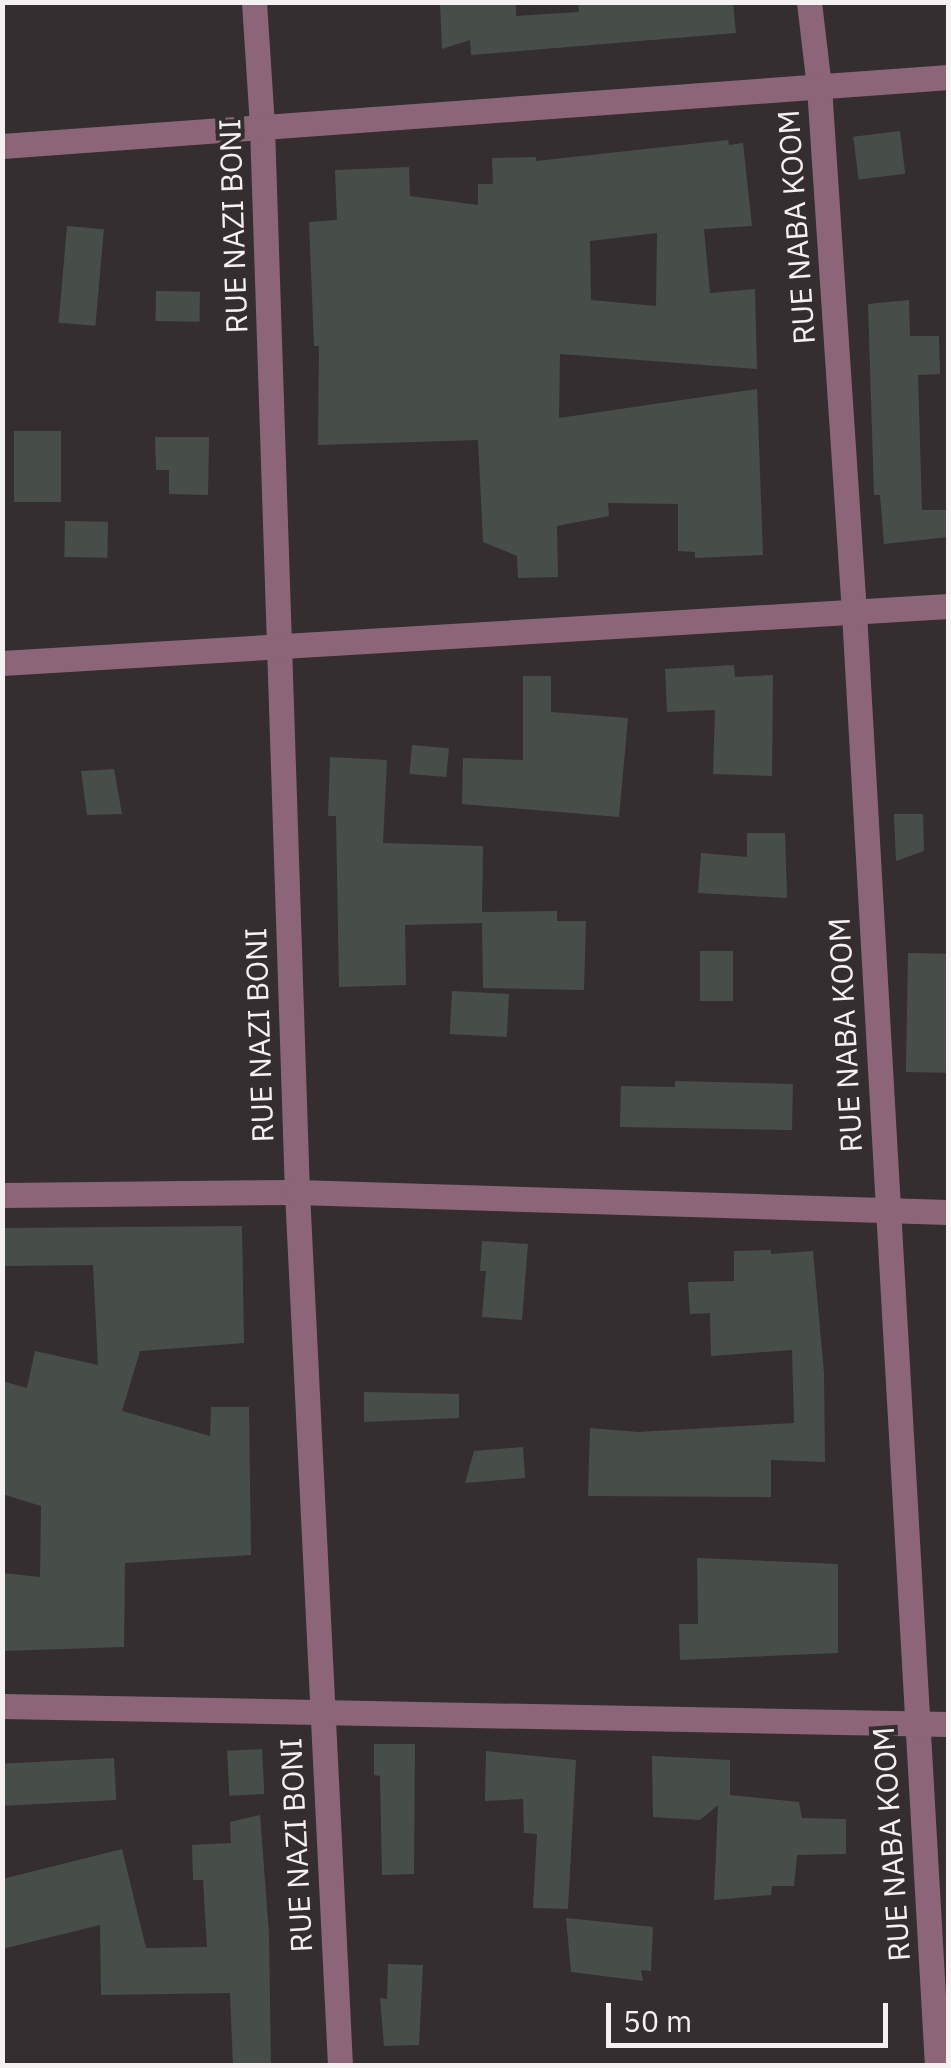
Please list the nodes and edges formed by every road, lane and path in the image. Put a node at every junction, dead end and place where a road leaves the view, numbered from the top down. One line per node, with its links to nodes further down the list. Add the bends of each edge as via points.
1 (254, 2): 5 (street, RUE NAZI BONI)
2 (809, 2): 4 (street, RUE NABA KOOM)
3 (948, 77): 4 (street)
4 (820, 87): 5 (street); 8 (street, RUE NABA KOOM)
5 (262, 127): 6 (street); 9 (street, RUE NAZI BONI)
6 (2, 146)
7 (948, 606): 8 (street)
8 (854, 613): 9 (street); 13 (street, RUE NABA KOOM)
9 (279, 647): 10 (street); 11 (street, RUE NAZI BONI)
10 (2, 663)
11 (297, 1192): 12 (street); 13 (street); 16 (street, RUE NAZI BONI)
12 (2, 1195)
13 (887, 1211): 14 (street); 17 (street, RUE NABA KOOM)
14 (948, 1212)
15 (2, 1706): 16 (street)
16 (322, 1709): 17 (street); 19 (street, RUE NAZI BONI)
17 (916, 1724): 18 (street); 20 (street, RUE NABA KOOM)
18 (948, 1724)
19 (340, 2066)
20 (937, 2066)

